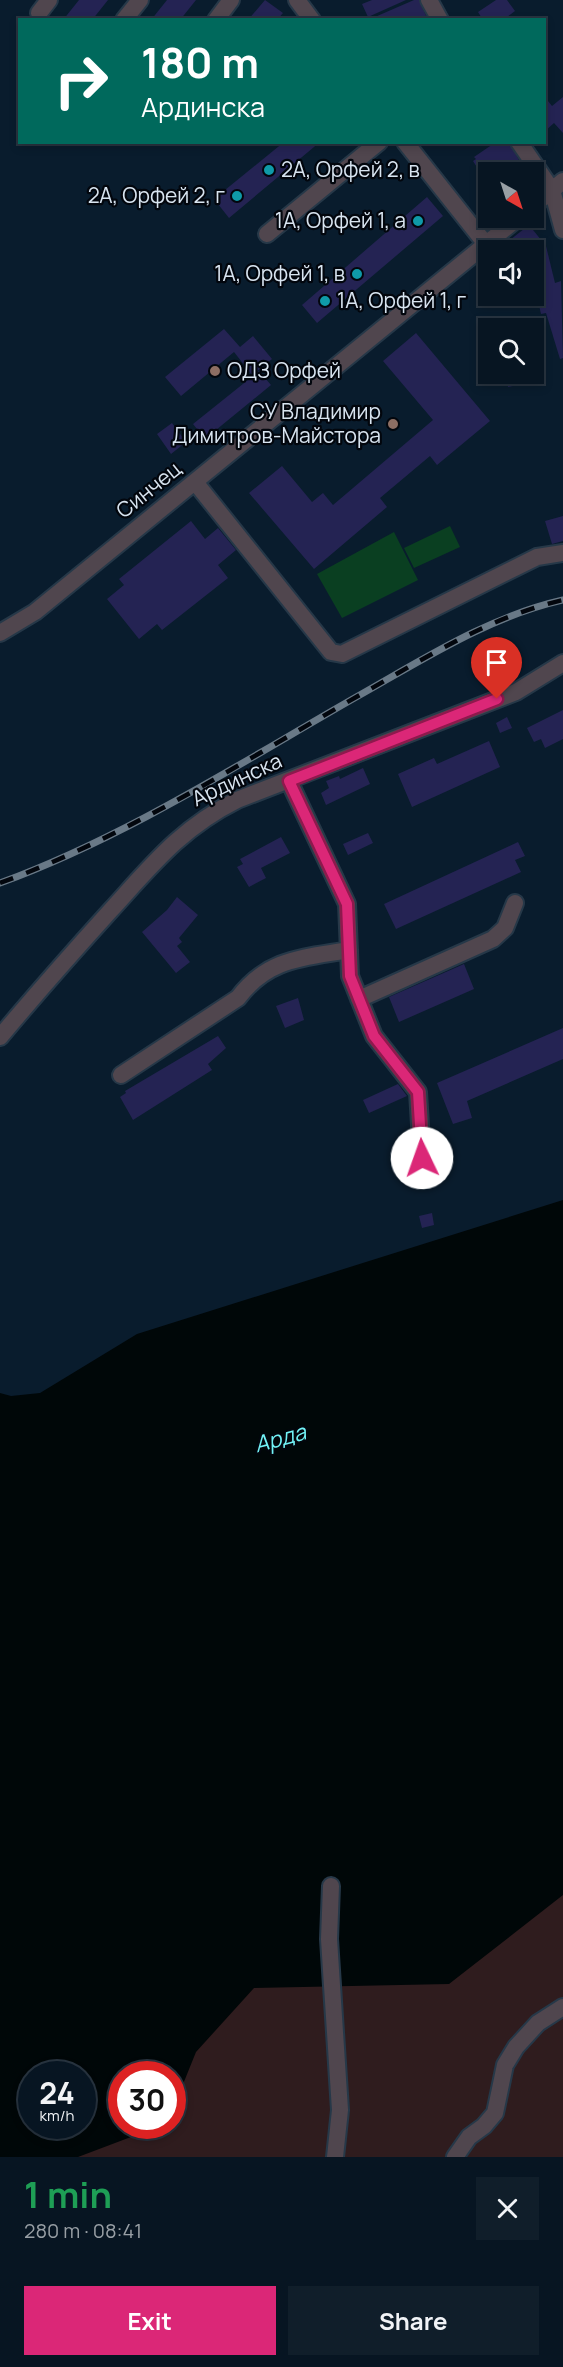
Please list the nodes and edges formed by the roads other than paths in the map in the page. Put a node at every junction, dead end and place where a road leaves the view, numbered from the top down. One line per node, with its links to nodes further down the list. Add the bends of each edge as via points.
1 (141, 0): 5 (street)
2 (231, 0): 6 (street)
3 (297, 0): 7 (street)
4 (429, 0): 8 (street)
5 (126, 18)
6 (218, 18)
7 (310, 18)
8 (439, 18)
9 (377, 144): 16 (street)
10 (407, 144): 17 (street)
11 (521, 144): 12 (street)
12 (557, 186): 13 (street); 15 (street)
13 (544, 197)
14 (505, 228): 18 (street, Синчец)
15 (563, 230)
16 (267, 234)
17 (483, 240)
18 (489, 240)
19 (478, 249): 20 (street, Синчец)
20 (195, 482): 21 (street, via 331,652 342,654 537,557); 22 (street, Синчец, via 35,612)
21 (563, 553)
22 (0, 633)
23 (563, 663): 24 (street, Ардинска, via 516,692)
24 (289, 781): 26 (street, via 347,904); 28 (street, Ардинска, via 237,800 188,829)
25 (515, 903): 27 (street, via 505,928 493,939)
26 (349, 950): 27 (street, via 350,976); 29 (street, via 278,964 248,984 238,998)
27 (359, 999): 30 (street, via 374,1036 418,1092)
28 (0, 1037)
29 (121, 1075)
30 (422, 1158)
31 (331, 1886): 33 (street, via 329,1939 340,2110)
32 (563, 2007): 34 (street, via 538,2023 516,2047 505,2065 495,2113 469,2137)
33 (335, 2157)
34 (455, 2157)

